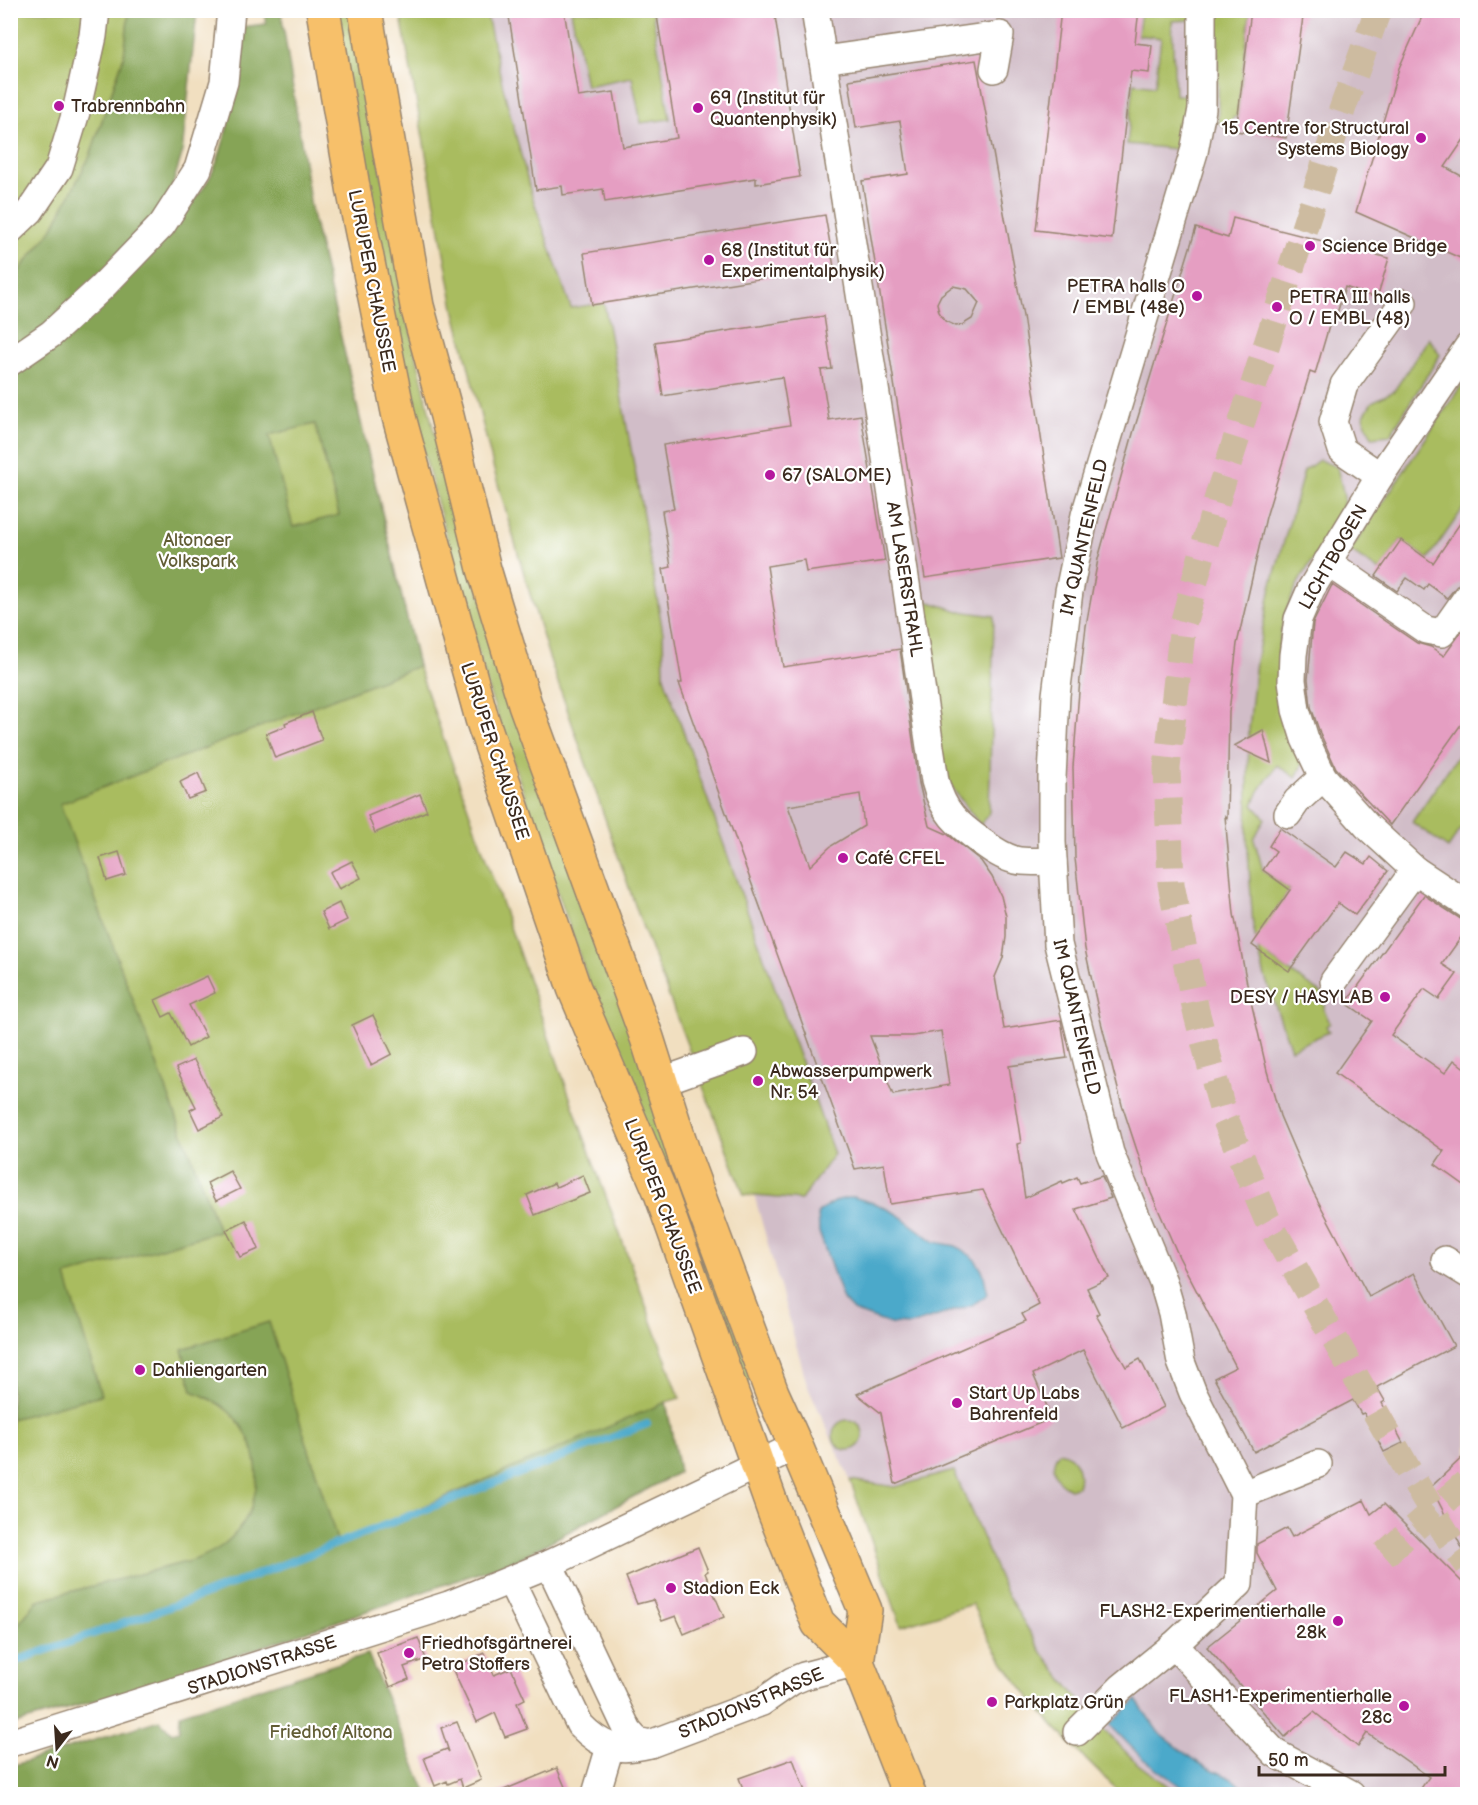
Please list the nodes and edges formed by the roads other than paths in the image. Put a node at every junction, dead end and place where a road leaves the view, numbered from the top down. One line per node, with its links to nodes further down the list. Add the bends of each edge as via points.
1 (96, 10): 9 (street, via 76,112 59,168 30,211)
2 (231, 10): 12 (street, via 224,82 198,169 162,225 101,288 51,334)
3 (323, 10): 25 (main road, LURUPER CHAUSSEE, via 354,193 399,417 482,719 574,988 660,1191)
4 (365, 10): 23 (main road, LURUPER CHAUSSEE, via 417,306 484,569 525,704)
5 (815, 10): 7 (street, AM LASERSTRAHL)
6 (1202, 10): 18 (street, IM QUANTENFELD, via 1202,109 1194,152 1085,515 1075,625 1056,695 1063,778)
7 (823, 60): 8 (street, via 1000,35); 18 (street, AM LASERSTRAHL, via 934,781 942,803 956,822 995,851 1017,861)
8 (994, 69)
9 (10, 230)
10 (1403, 303): 13 (street, via 1344,385 1333,422 1342,450)
11 (1467, 347): 13 (street, LICHTBOGEN)
12 (10, 362)
13 (1380, 476): 14 (street, LICHTBOGEN)
14 (1327, 562): 15 (street, via 1426,630 1442,633); 16 (street, LICHTBOGEN, via 1298,619 1292,680 1305,739)
15 (1467, 597)
16 (1323, 777): 17 (street, via 1296,801); 19 (street, LICHTBOGEN, via 1367,826)
17 (1288, 814)
18 (1053, 861): 27 (street, IM QUANTENFELD, via 1058,944 1110,1153 1168,1262 1181,1362)
19 (1415, 870): 20 (street, LICHTBOGEN); 21 (street)
20 (1467, 905)
21 (1335, 981)
22 (744, 1052): 23 (street)
23 (660, 1082): 24 (main road, LURUPER CHAUSSEE, via 768,1382)
24 (796, 1446): 25 (street, STADIONSTRASSE); 31 (main road, LURUPER CHAUSSEE, via 865,1610)
25 (758, 1464): 28 (street, STADIONSTRASSE); 31 (main road, LURUPER CHAUSSEE, via 818,1623)
26 (1318, 1464): 27 (street)
27 (1244, 1494): 30 (street, IM QUANTENFELD, via 1239,1584)
28 (549, 1564): 29 (street, STADIONSTRASSE); 34 (street, via 628,1731 637,1741)
29 (511, 1581): 33 (street, STADIONSTRASSE, via 439,1609); 35 (street, via 580,1725)
30 (1174, 1645): 32 (street, IM QUANTENFELD, via 1120,1688); 38 (street, via 1275,1753)
31 (857, 1662): 34 (street, STADIONSTRASSE, via 798,1679 762,1702); 37 (main road)
32 (1077, 1732)
33 (10, 1743)
34 (650, 1744): 35 (street, STADIONSTRASSE, via 632,1749)
35 (610, 1747): 36 (street)
36 (596, 1794)
37 (909, 1794)
38 (1351, 1794)

